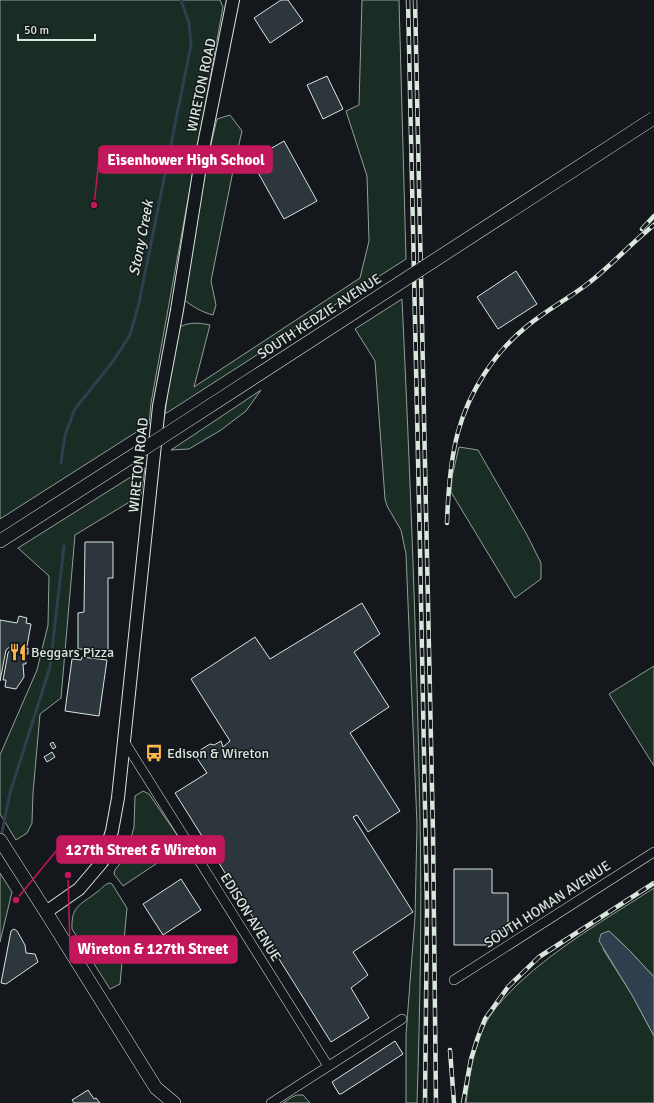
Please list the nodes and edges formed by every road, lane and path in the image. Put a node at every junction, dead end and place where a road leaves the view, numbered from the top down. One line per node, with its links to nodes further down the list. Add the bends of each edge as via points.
1 (233, 0): 4 (street, WIRETON ROAD, via 202,154 159,406)
2 (654, 118): 3 (main road, SOUTH KEDZIE AVENUE, bridge)
3 (0, 541)
4 (124, 741): 7 (street, WIRETON ROAD, via 118,798 112,831 102,862 79,889); 10 (street, EDISON AVENUE)
5 (0, 840): 7 (main road)
6 (654, 852): 8 (street, SOUTH HOMAN AVENUE)
7 (46, 912): 11 (main road)
8 (454, 980)
9 (402, 1019): 10 (street)
10 (328, 1066): 14 (street)
11 (156, 1088): 12 (main road); 13 (main road)
12 (157, 1103)
13 (174, 1103)
14 (271, 1103)

